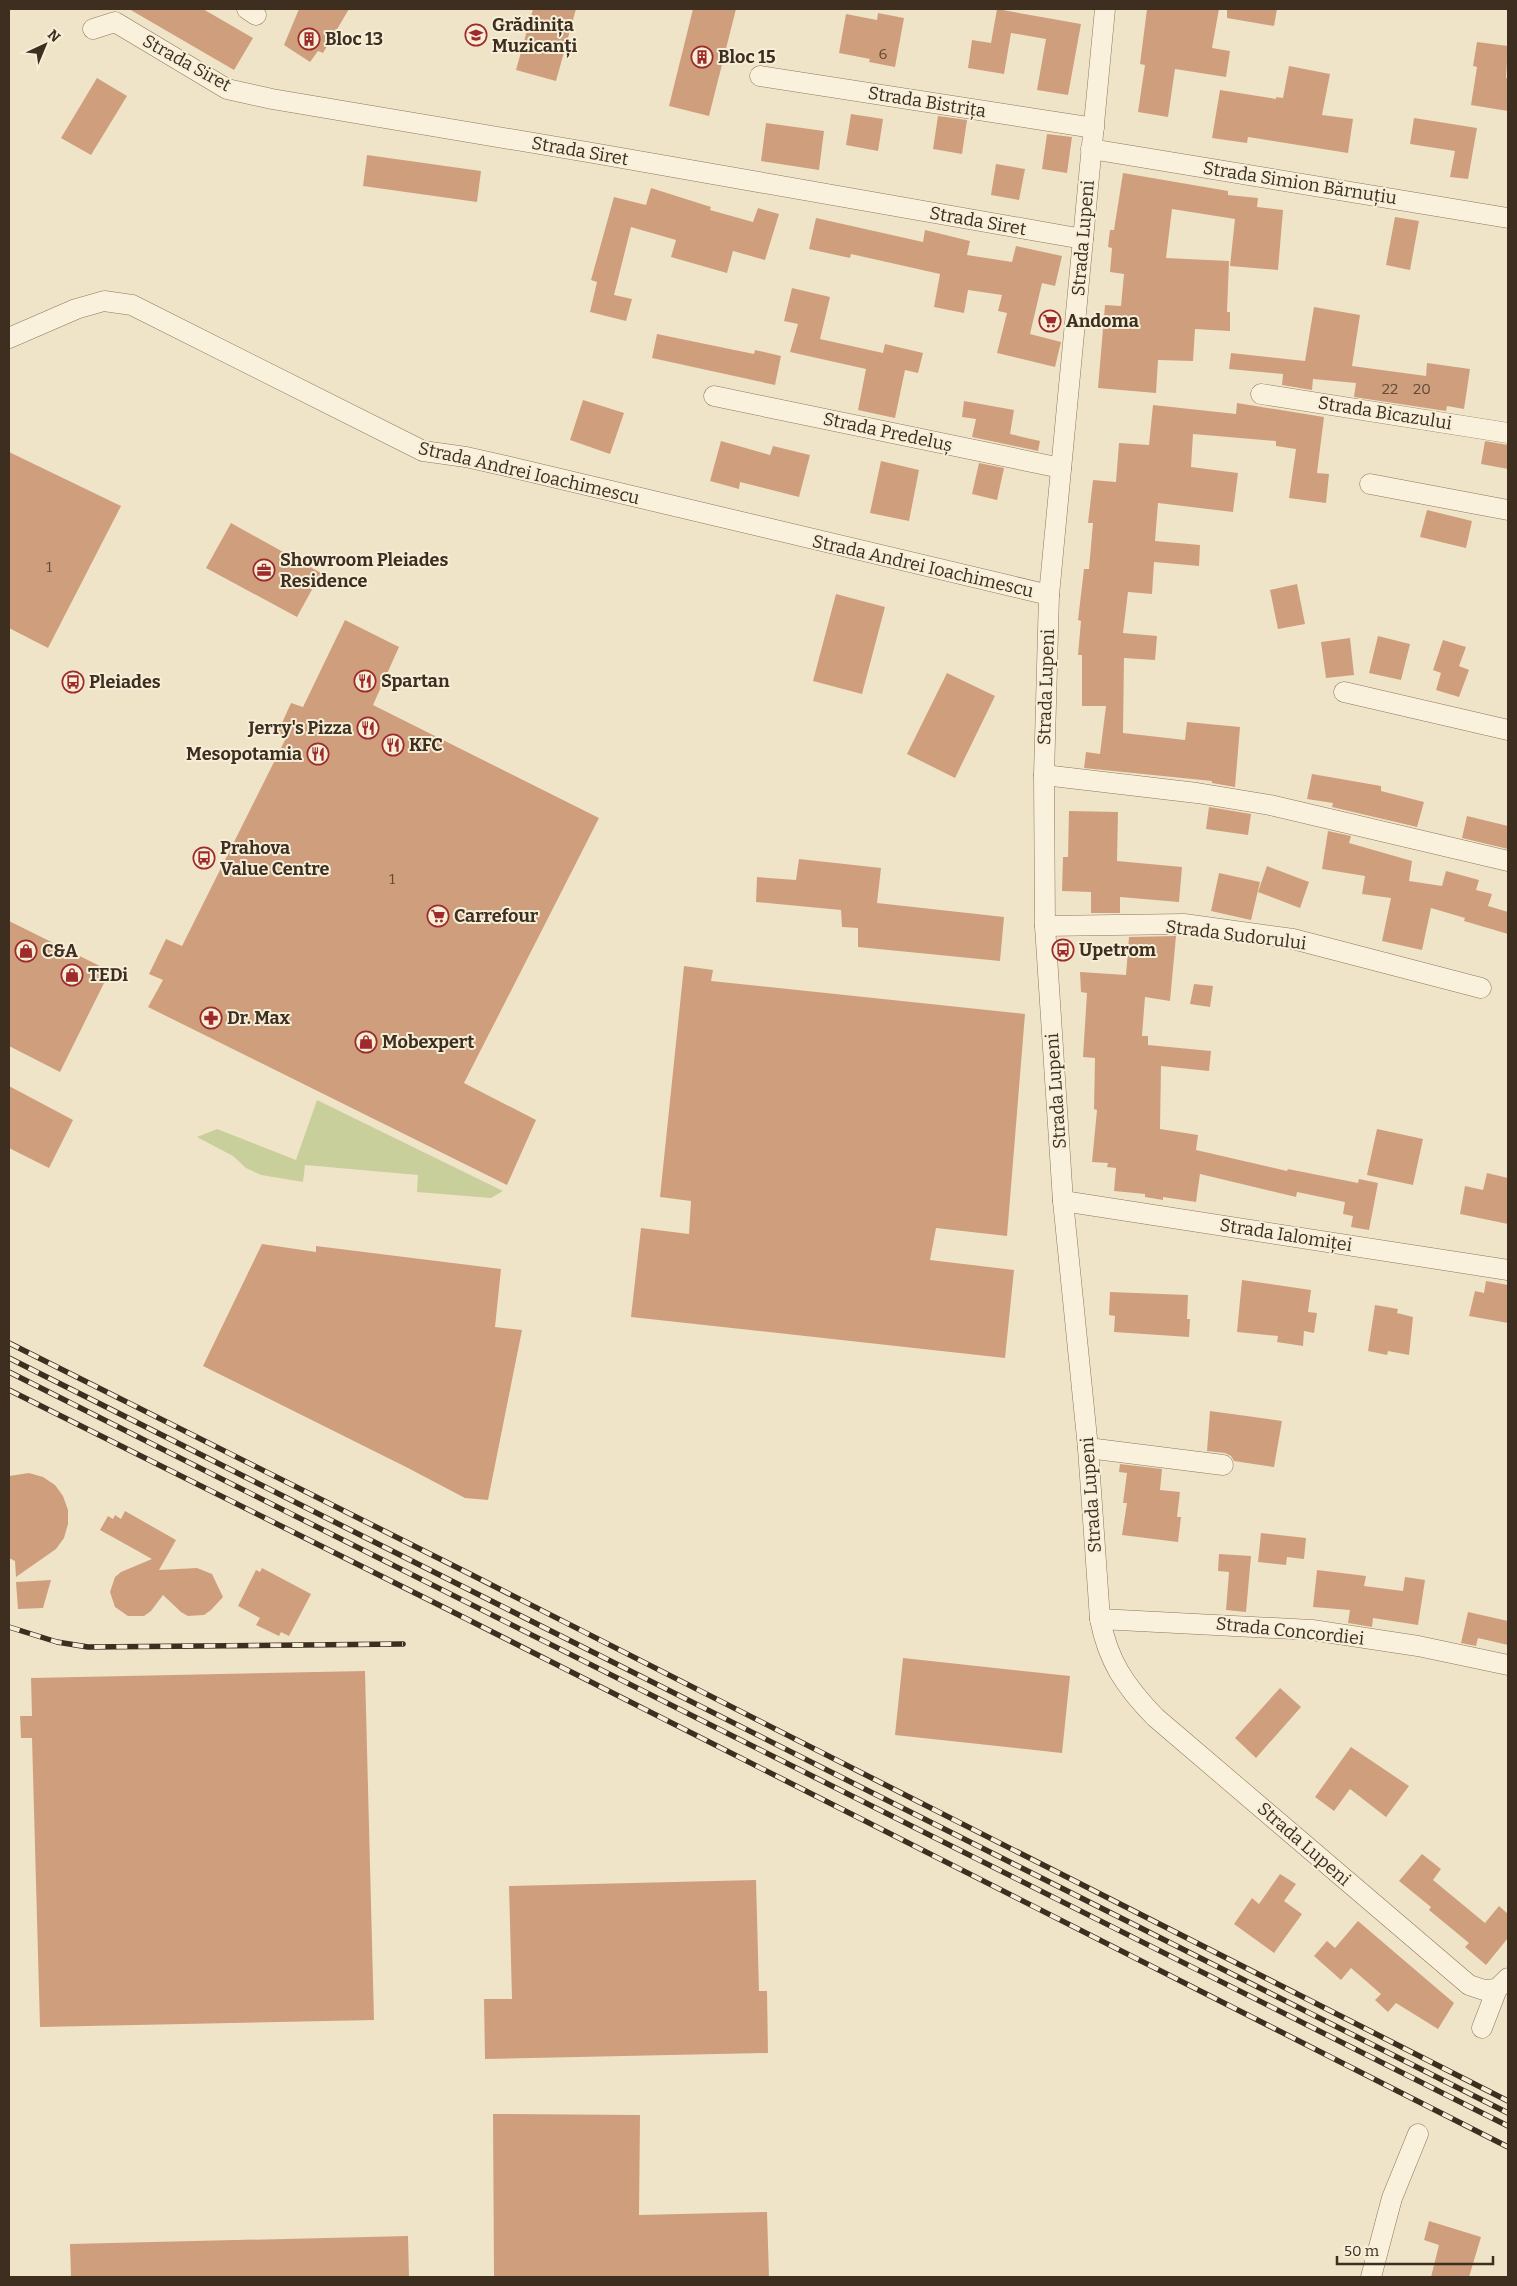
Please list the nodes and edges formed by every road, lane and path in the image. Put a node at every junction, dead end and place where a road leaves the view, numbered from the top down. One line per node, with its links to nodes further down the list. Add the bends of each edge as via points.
1 (1105, 9): 4 (street, Strada Lupeni)
2 (93, 29): 7 (street, Strada Siret, via 115,22 227,89 272,99)
3 (760, 76): 4 (street, Strada Bistrița)
4 (1094, 128): 5 (street, Strada Lupeni)
5 (1091, 149): 6 (street, Strada Simion Bărnuțiu); 7 (street, Strada Lupeni)
6 (1508, 218)
7 (1083, 239): 12 (street, Strada Lupeni)
8 (9, 338): 15 (street, Strada Andrei Ioachimescu, via 76,309 104,301 132,305 423,451 482,460)
9 (1262, 394): 11 (street, Strada Bicazului)
10 (714, 396): 12 (street, Strada Predeluș)
11 (1508, 433)
12 (1061, 468): 15 (street, Strada Lupeni)
13 (1370, 484): 14 (street)
14 (1508, 510)
15 (1049, 595): 18 (street, Strada Lupeni)
16 (1344, 692): 17 (street)
17 (1508, 730)
18 (1044, 775): 19 (street, via 1270,805); 20 (street, Strada Lupeni)
19 (1508, 861)
20 (1045, 926): 21 (street, Strada Sudorului, via 1184,924 1293,939); 22 (street, Strada Lupeni)
21 (1481, 988)
22 (1063, 1200): 23 (street, Strada Ialomiței); 24 (street, Strada Lupeni)
23 (1508, 1270)
24 (1088, 1448): 25 (street); 26 (street, Strada Lupeni)
25 (1223, 1465)
26 (1100, 1619): 27 (street, Strada Concordiei, via 1312,1630 1418,1646); 28 (street, Strada Lupeni, via 1104,1642 1117,1670 1136,1698 1155,1717 1469,1985 1484,1990)
27 (1508, 1665)
28 (1502, 1983): 29 (street)
29 (1482, 2028)
30 (1418, 2134): 31 (street, via 1392,2198)
31 (1371, 2277)

